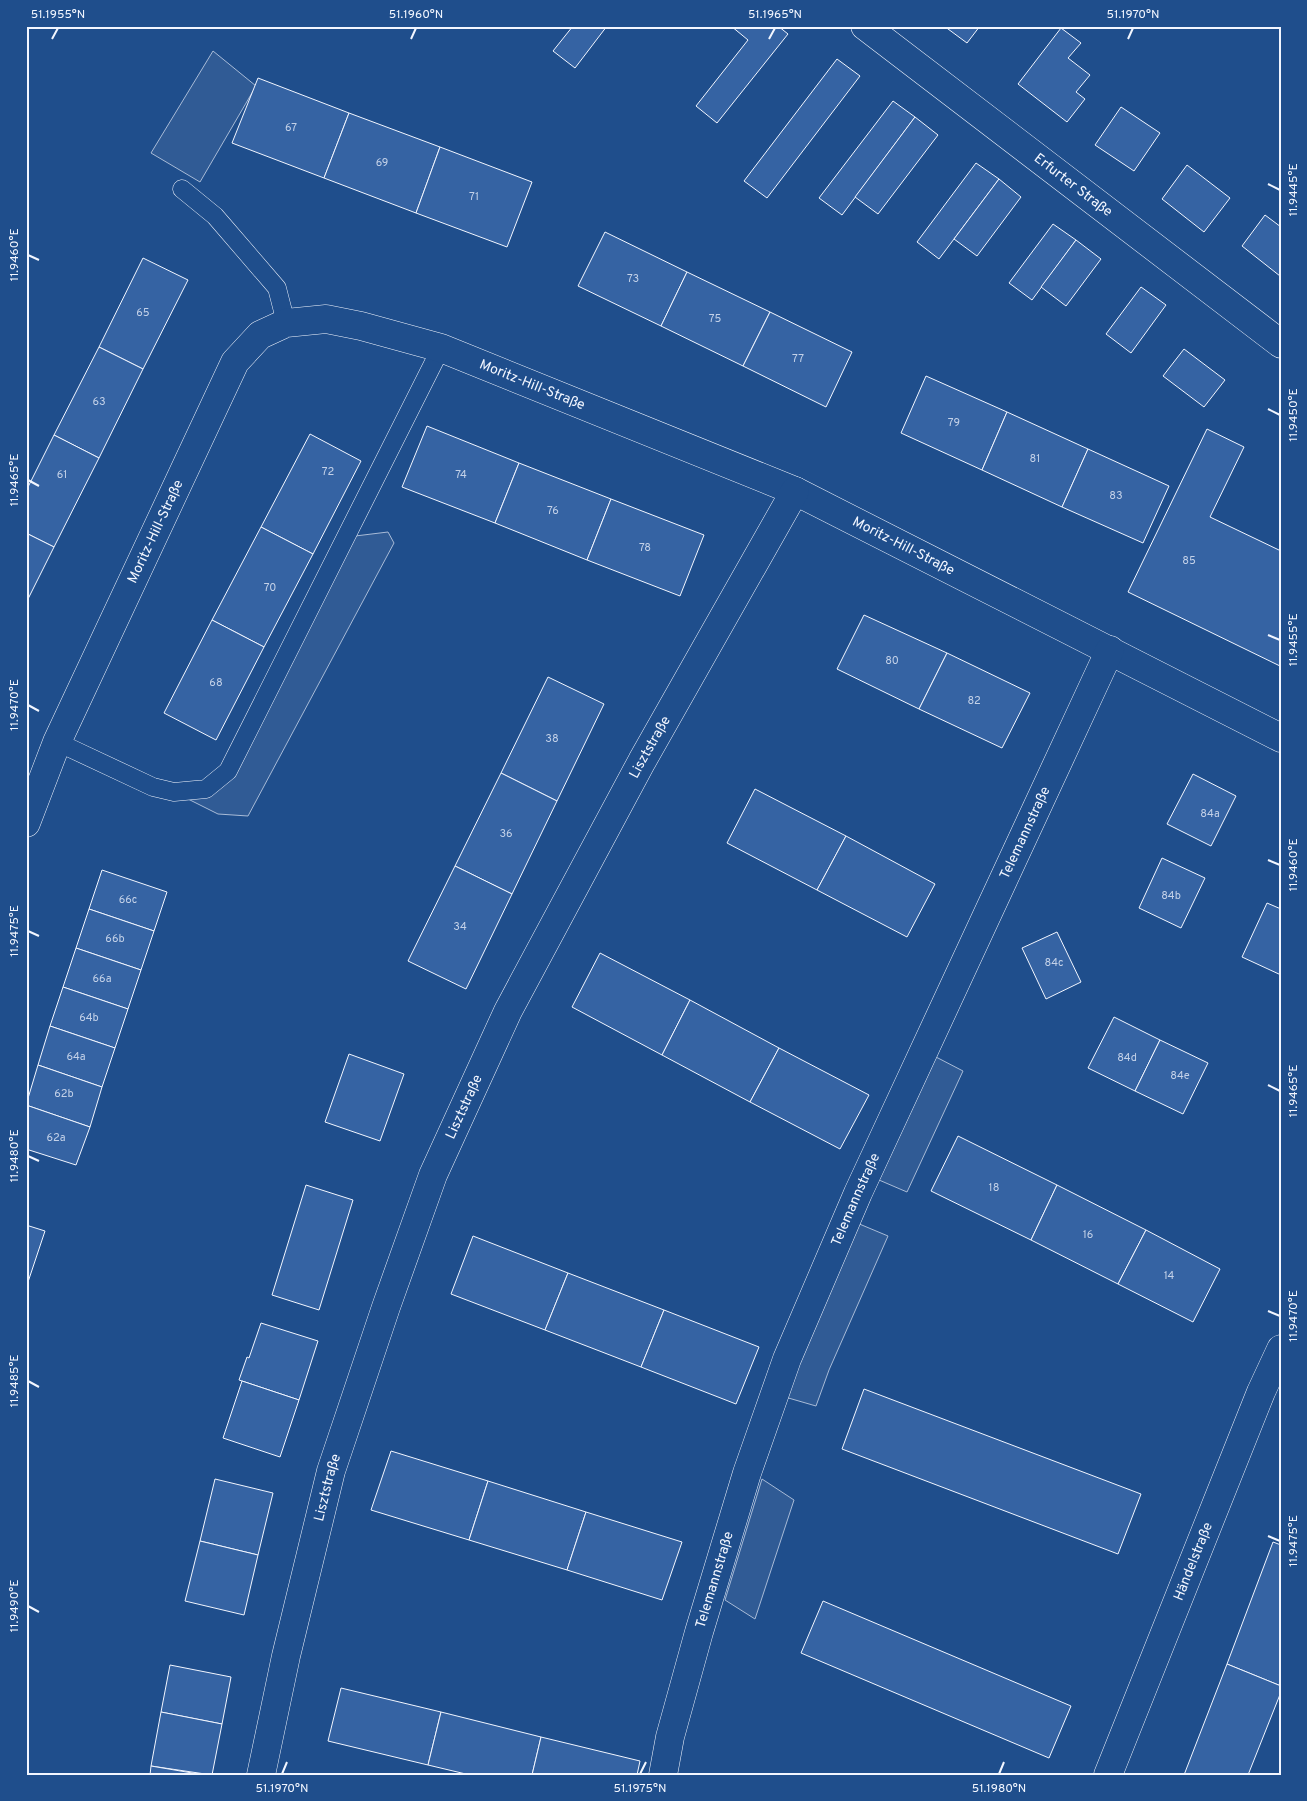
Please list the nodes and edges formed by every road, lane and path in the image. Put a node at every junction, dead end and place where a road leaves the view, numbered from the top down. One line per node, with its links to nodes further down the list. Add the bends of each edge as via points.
1 (865, 26): 4 (street, Erfurter Straße)
2 (182, 189): 3 (lane, via 215,216 277,288)
3 (286, 323): 5 (street, Moritz-Hill-Straße, via 326,319); 9 (street, Moritz-Hill-Straße, via 260,335 235,362)
4 (1281, 344)
5 (441, 348): 6 (street, Moritz-Hill-Straße); 9 (lane, via 228,771 206,789 174,792 153,787)
6 (795, 491): 7 (street, Moritz-Hill-Straße); 12 (street, Lisztstraße, via 642,761 513,1002 433,1174 331,1471)
7 (1110, 650): 8 (street, Moritz-Hill-Straße); 13 (street, Telemannstraße, via 858,1193 787,1359 755,1447 699,1632)
8 (1281, 738)
9 (57, 742): 10 (street, Moritz-Hill-Straße)
10 (26, 823)
11 (1281, 1349): 14 (street, Händelstraße)
12 (261, 1775)
13 (663, 1775)
14 (1108, 1775)

